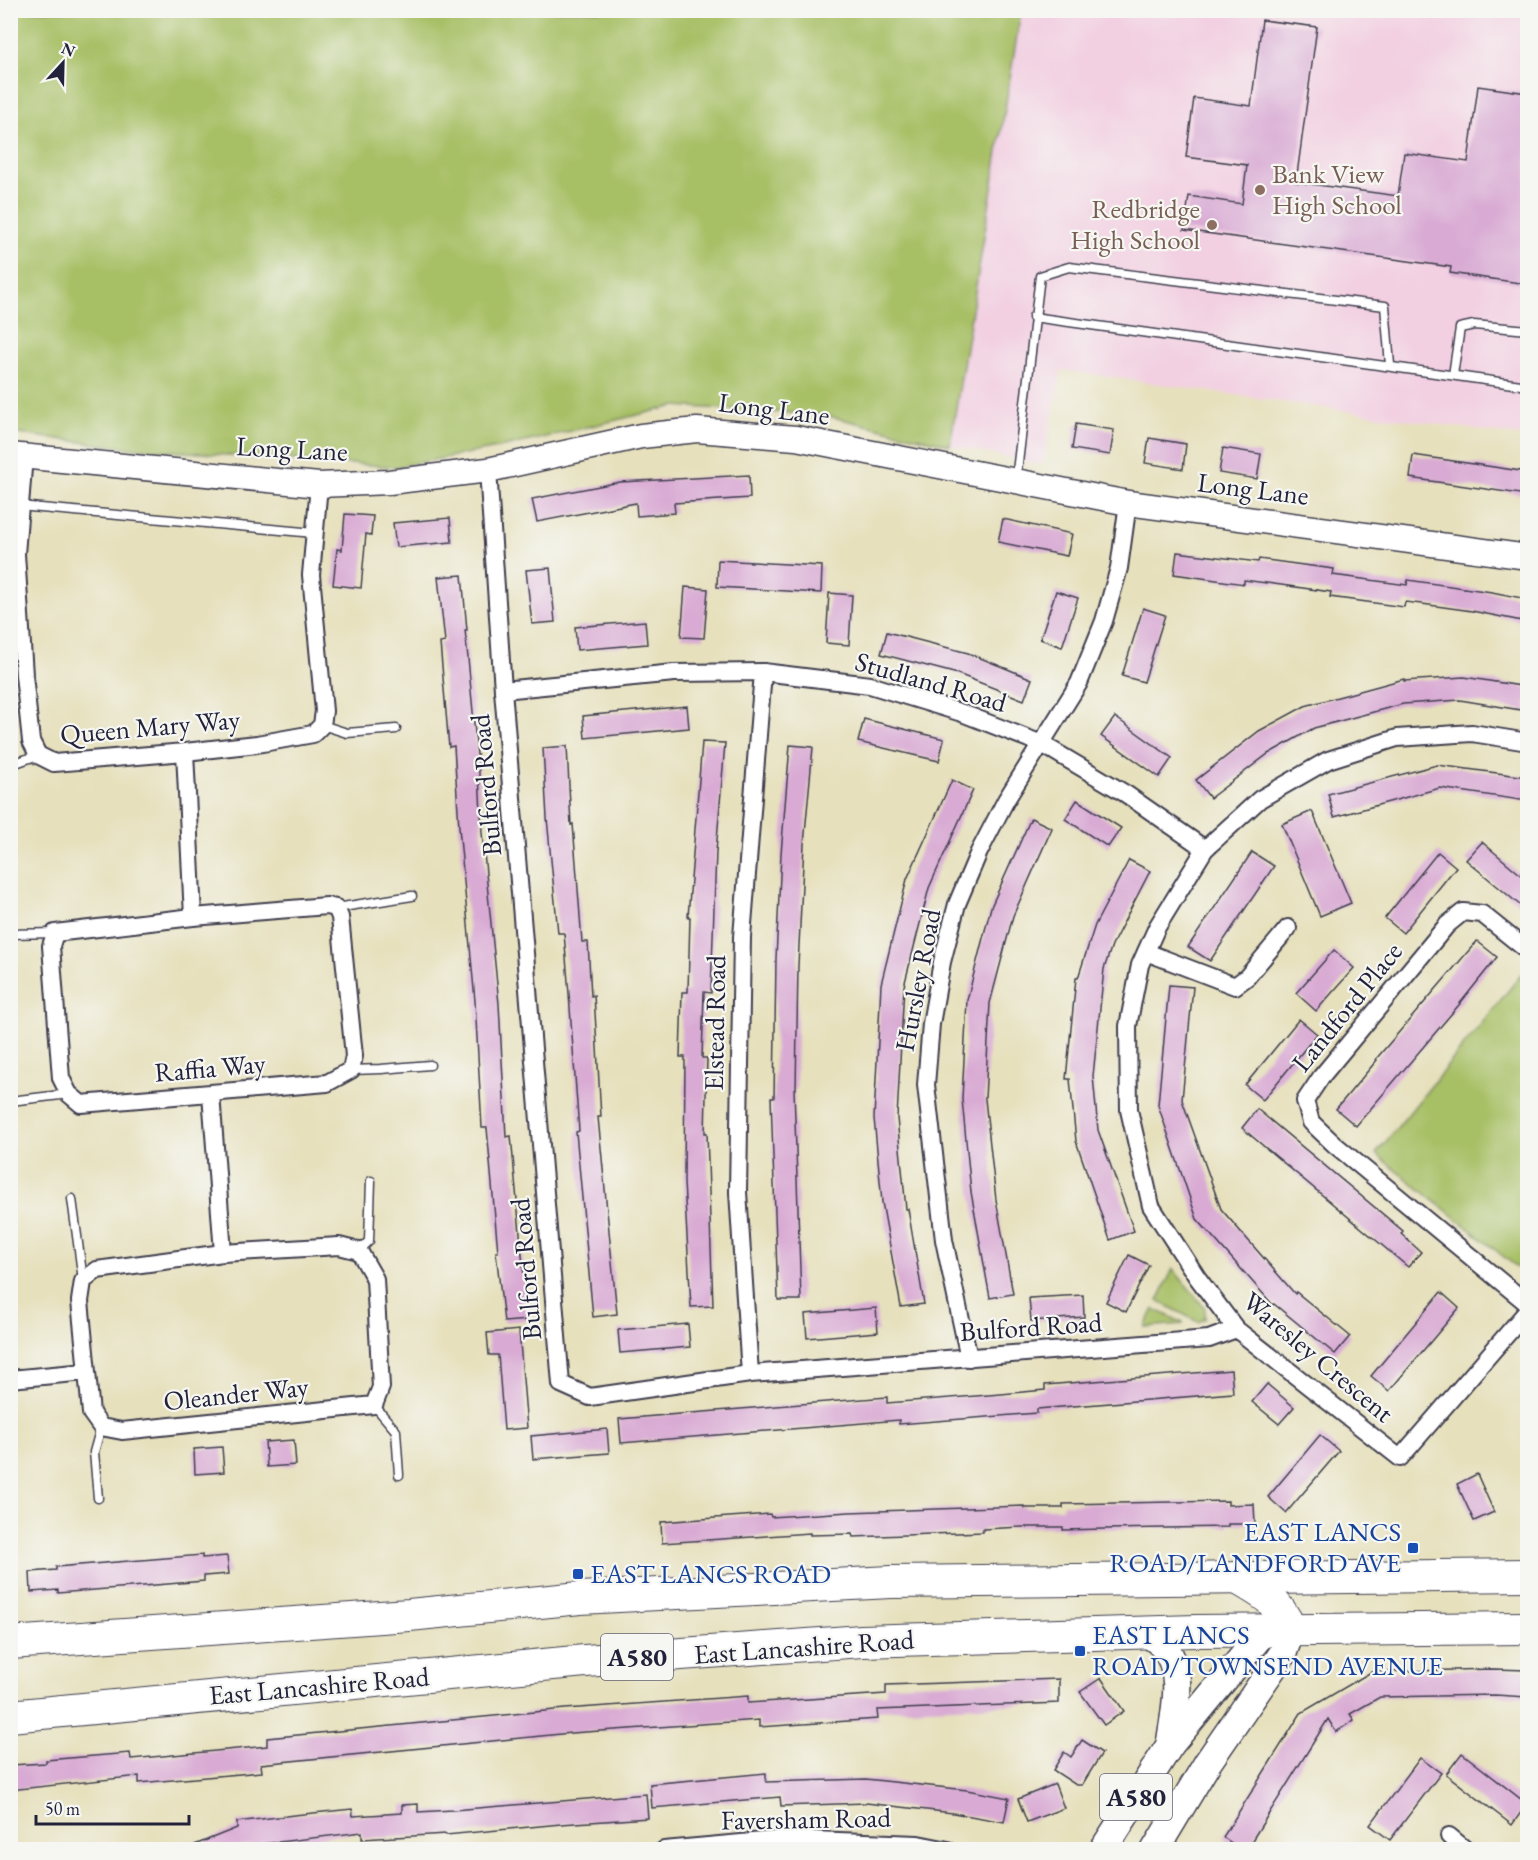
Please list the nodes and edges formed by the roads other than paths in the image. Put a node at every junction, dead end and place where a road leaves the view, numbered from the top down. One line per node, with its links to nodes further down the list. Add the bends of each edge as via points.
1 (1033, 317): 3 (lane); 3 (lane, via 1040,276 1069,267 1386,306); 8 (lane)
2 (1527, 330): 4 (lane, via 1474,325 1460,328)
3 (1390, 365): 4 (lane)
4 (1453, 375): 5 (lane)
5 (1527, 386)
6 (17, 456): 9 (street, Long Lane); 11 (street, Queen Mary Way)
7 (488, 470): 8 (street, Long Lane, via 641,436 697,430 796,438); 9 (street, Long Lane, via 389,482); 15 (street, Bulford Road)
8 (1016, 480): 10 (street, Long Lane)
9 (319, 484): 12 (street)
10 (1128, 503): 13 (street, Long Lane); 19 (street, Hursley Road, via 1119,568 1104,621 1079,683)
11 (19, 506): 12 (lane); 21 (street, Queen Mary Way, via 16,554 24,675 32,741)
12 (314, 533): 16 (street, via 311,575 324,711)
13 (1527, 557)
14 (763, 672): 15 (street, Studland Road, via 674,673); 19 (street, Studland Road, via 870,685 962,713); 47 (street, Elstead Road, via 742,937 738,1192)
15 (503, 690): 47 (street, Bulford Road, via 561,1384 590,1397)
16 (321, 725): 17 (lane, via 347,733); 20 (street, Queen Mary Way, via 313,734)
17 (396, 729)
18 (1527, 742): 23 (street, Waresley Crescent, via 1472,733 1397,738 1328,760 1260,799)
19 (1042, 744): 23 (street, Studland Road, via 1126,794); 45 (street, Hursley Road, via 1006,800 957,904 931,1024 926,1085 930,1121 944,1240)
20 (185, 752): 21 (street, Queen Mary Way, via 54,763); 26 (street)
21 (38, 755): 22 (lane)
22 (10, 765)
23 (1205, 849): 31 (street, Waresley Crescent)
24 (412, 896): 25 (lane)
25 (336, 908): 26 (street); 33 (street, via 354,1056)
26 (193, 917): 28 (street)
27 (1288, 928): 31 (street, via 1235,986)
28 (55, 933): 29 (lane); 34 (street, via 51,946 61,1078)
29 (10, 934)
30 (1527, 951): 42 (street, Landford Place, via 1482,914 1463,912 1447,925 1320,1077 1305,1101 1311,1122 1334,1144)
31 (1146, 952): 44 (street, Waresley Crescent, via 1128,1026 1129,1110 1151,1206)
32 (430, 1065): 33 (lane)
33 (351, 1070): 35 (street, Raffia Way, via 327,1083)
34 (69, 1094): 35 (street, Raffia Way, via 81,1104); 36 (lane)
35 (211, 1094): 40 (street)
36 (10, 1101)
37 (371, 1180): 39 (lane, via 369,1241)
38 (72, 1199): 41 (lane)
39 (359, 1251): 40 (street, via 339,1245); 49 (street, via 375,1279 381,1387)
40 (223, 1254): 41 (street, via 97,1269)
41 (84, 1281): 46 (street, via 80,1301)
42 (1527, 1304)
43 (1527, 1310): 44 (street, Waresley Crescent, via 1400,1458)
44 (1236, 1329): 45 (street, Bulford Road, via 1209,1339)
45 (969, 1358): 47 (street, Bulford Road)
46 (86, 1372): 48 (street); 50 (street, via 91,1413)
47 (750, 1374)
48 (10, 1379)
49 (374, 1405): 50 (street, Oleander Way, via 122,1431); 51 (lane, via 396,1431)
50 (100, 1427): 52 (lane, via 94,1452)
51 (399, 1475)
52 (98, 1498)
53 (1527, 1575): 54 (highway, A580)
54 (1319, 1577): 55 (highway, A580); 56 (highway, A580)
55 (1237, 1578): 56 (highway, via 1262,1592); 59 (highway, A580, via 891,1582 580,1598 409,1615)
56 (1279, 1623): 57 (highway, East Lancashire Road / A580); 58 (highway, East Lancashire Road / A580); 61 (main road, A580); 66 (main road, A580, via 1283,1653 1208,1762)
57 (1527, 1628)
58 (1146, 1632): 60 (highway, East Lancashire Road / A580, via 862,1641 596,1660); 61 (main road, via 1162,1644 1177,1677)
59 (10, 1643)
60 (10, 1716)
61 (1170, 1745): 65 (main road, A580)
62 (1449, 1836): 67 (street)
63 (664, 1850): 64 (street, Faversham Road, via 785,1839 918,1844)
64 (948, 1850)
65 (1103, 1850)
66 (1155, 1850)
67 (1466, 1850)

